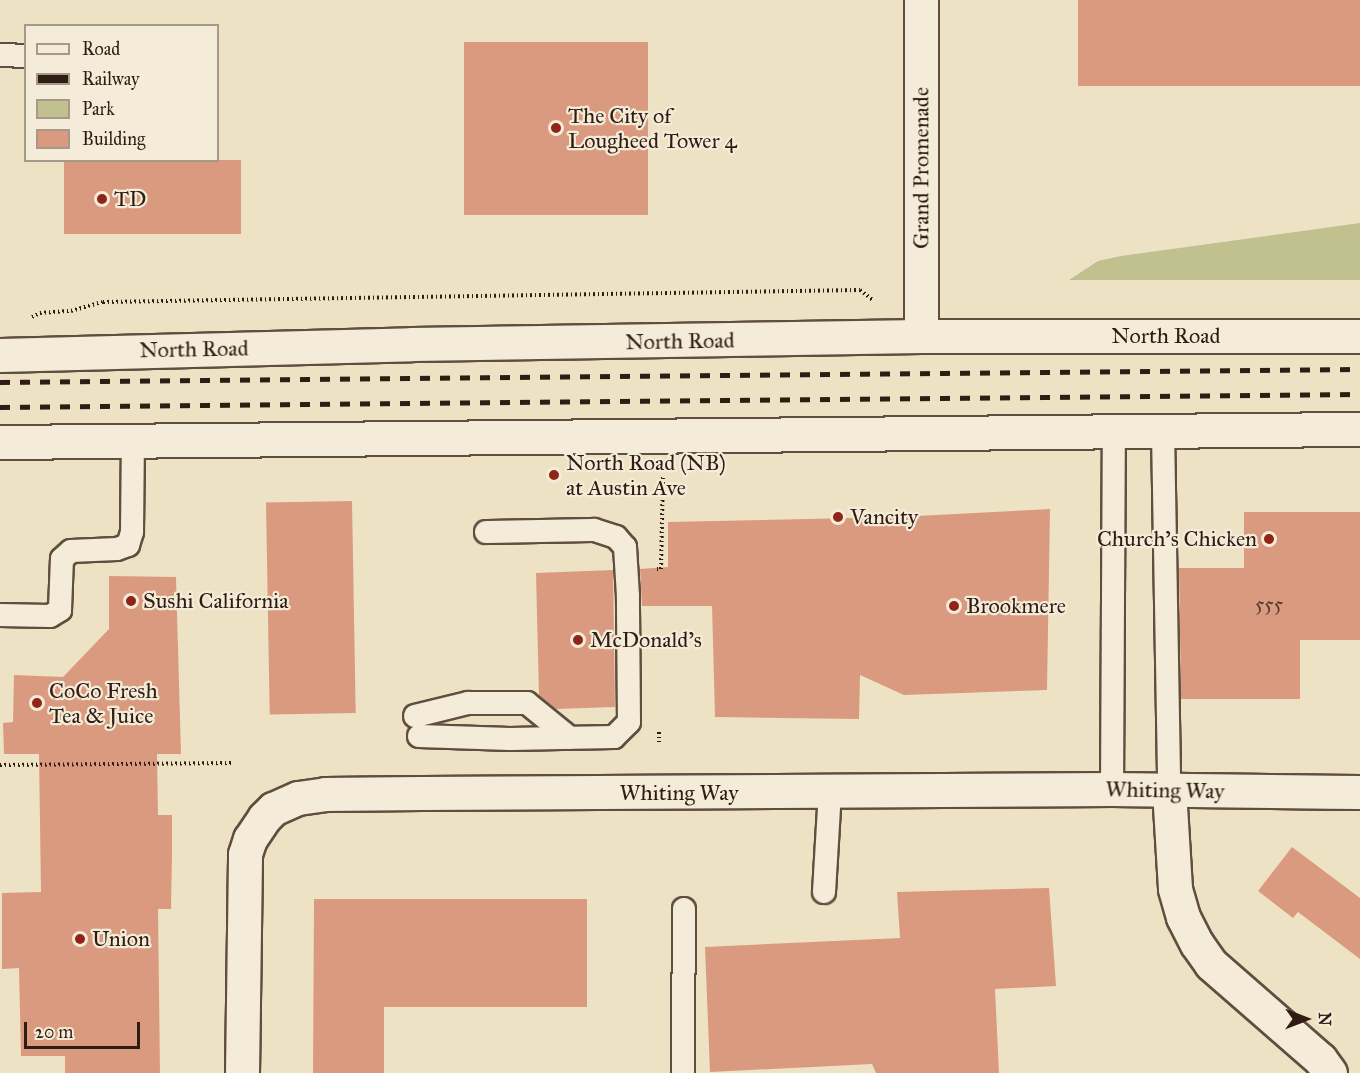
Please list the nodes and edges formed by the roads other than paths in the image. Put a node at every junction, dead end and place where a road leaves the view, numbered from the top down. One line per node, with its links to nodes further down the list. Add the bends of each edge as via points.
1 (921, 0): 4 (main road, Grand Promenade)
2 (0, 55): 3 (lane)
3 (24, 56)
4 (921, 336): 5 (main road, North Road); 6 (main road, North Road)
5 (1360, 336)
6 (0, 355)
7 (1360, 429): 8 (main road)
8 (1163, 431): 9 (main road); 16 (lane)
9 (1114, 432): 10 (main road); 15 (lane)
10 (133, 440): 11 (main road); 13 (lane, via 132,532 128,545 71,551 62,559 60,610 50,616)
11 (0, 442)
12 (486, 532): 14 (lane, via 594,530 616,537 625,547 628,722 614,737)
13 (0, 615)
14 (570, 738): 14 (lane, via 417,726 468,703 527,703)
15 (1112, 789): 16 (main road, Whiting Way); 17 (main road, Whiting Way)
16 (1169, 790): 18 (main road, Whiting Way); 23 (main road, via 1175,889 1197,944 1211,964 1320,1059)
17 (830, 792): 19 (lane); 21 (main road, Whiting Way, via 325,794 287,801 257,826 245,854)
18 (1360, 792)
19 (824, 892)
20 (684, 909): 22 (lane)
21 (242, 1073)
22 (683, 1073)
23 (1330, 1073)

